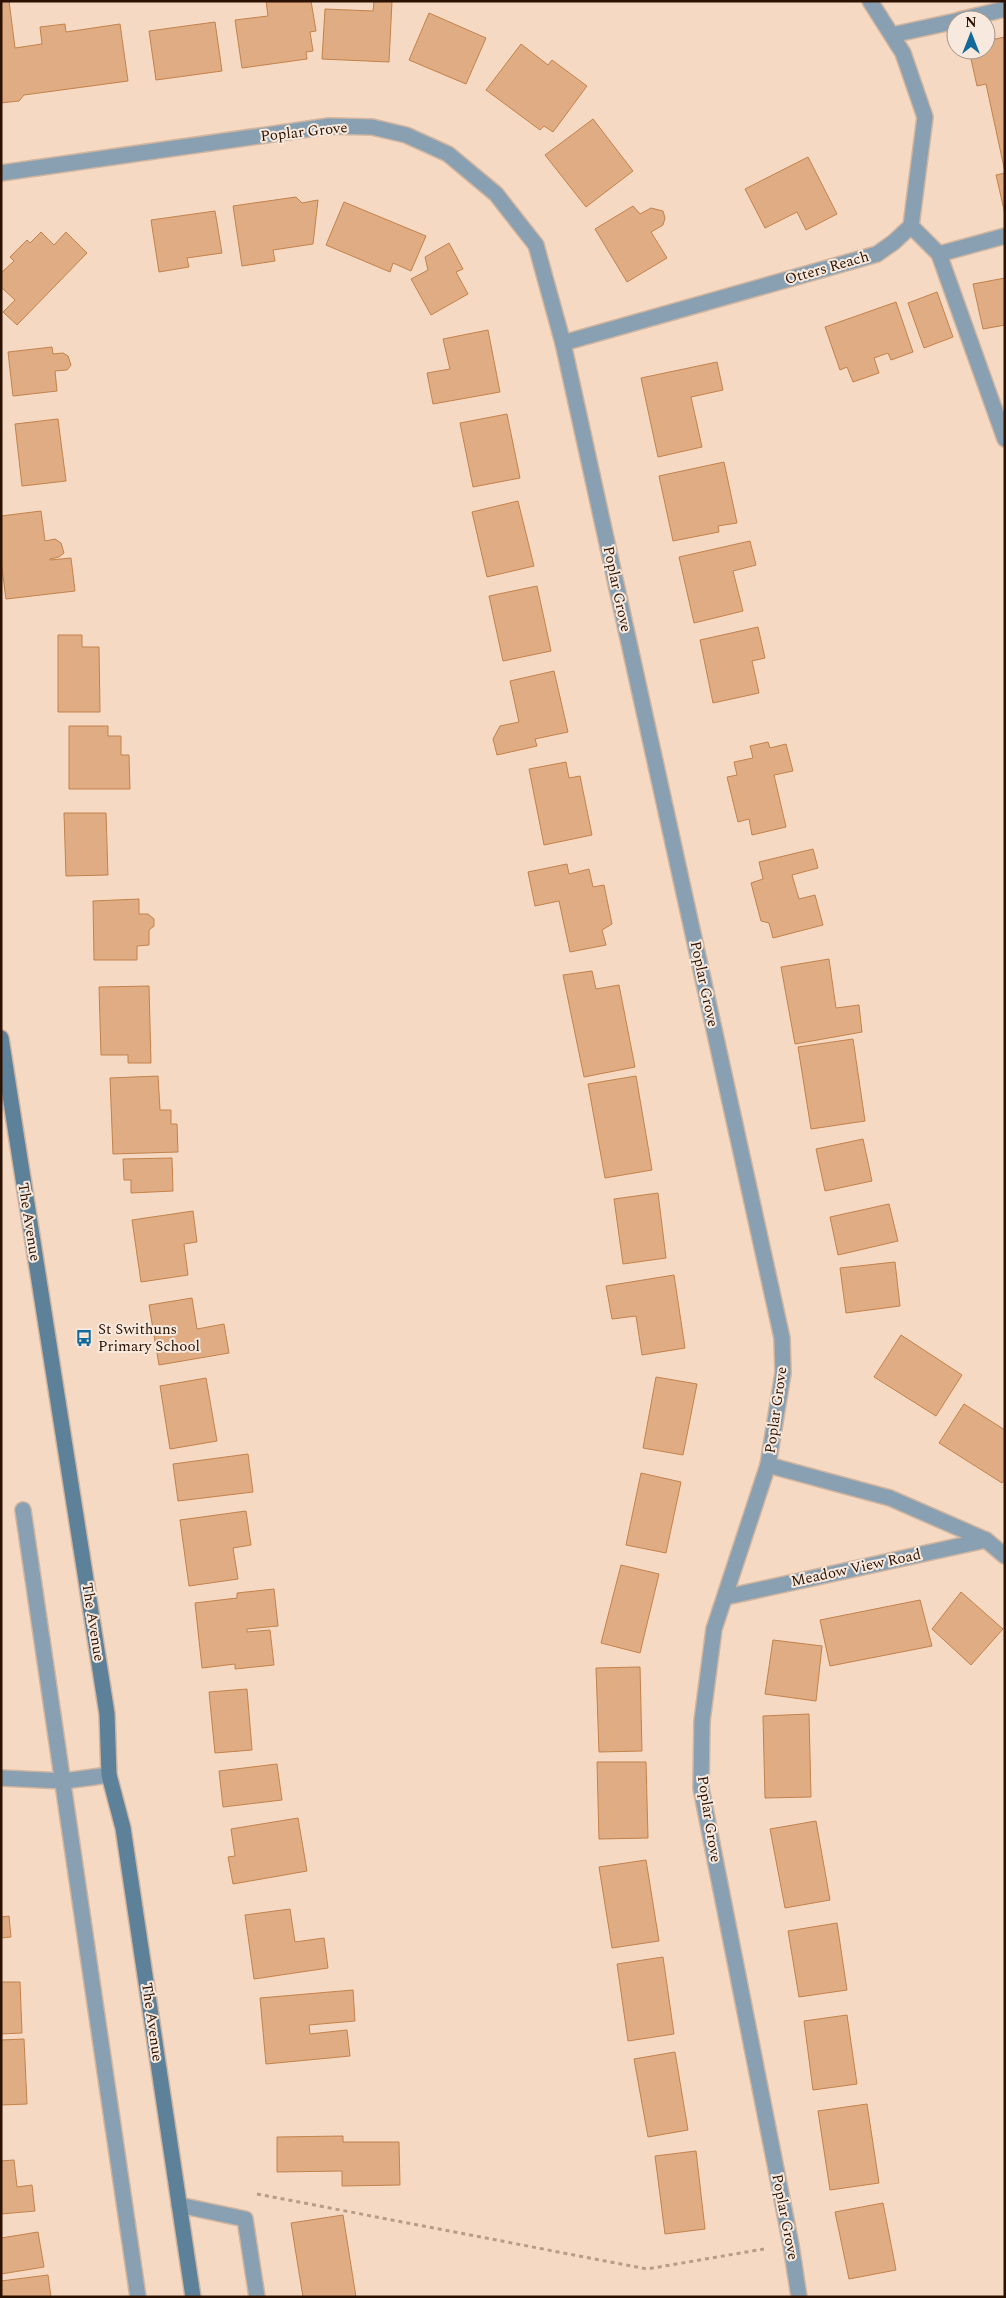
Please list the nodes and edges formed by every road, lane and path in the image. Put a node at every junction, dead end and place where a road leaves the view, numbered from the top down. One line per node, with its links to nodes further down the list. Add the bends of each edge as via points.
1 (870, 1): 3 (street)
2 (946, 23): 3 (street)
3 (892, 35): 5 (street, via 904,53 925,117)
4 (1, 173): 8 (street, Poplar Grove, via 329,126 372,127 406,135 448,154 496,194 536,245)
5 (911, 226): 7 (street); 8 (street, Otters Reach, via 878,254)
6 (1005, 236): 7 (street)
7 (939, 254): 9 (street)
8 (563, 343): 11 (street, Poplar Grove, via 782,1338 783,1373)
9 (1005, 439)
10 (1, 1038): 16 (street, The Avenue, via 107,1714)
11 (768, 1465): 13 (street, via 890,1498); 15 (street, Poplar Grove)
12 (23, 1510): 18 (street)
13 (986, 1540): 14 (street); 15 (street, Meadow View Road)
14 (1005, 1556)
15 (726, 1596): 21 (street, Poplar Grove, via 714,1629 702,1721 701,1788)
16 (109, 1775): 18 (street); 20 (street, The Avenue, via 124,1828)
17 (1, 1778): 18 (street)
18 (64, 1781): 22 (street)
19 (255, 2194): 21 (path, via 647,2269)
20 (179, 2205): 23 (street, The Avenue); 24 (street, via 245,2219)
21 (791, 2245): 25 (street, Poplar Grove)
22 (138, 2297)
23 (193, 2297)
24 (257, 2297)
25 (799, 2297)

